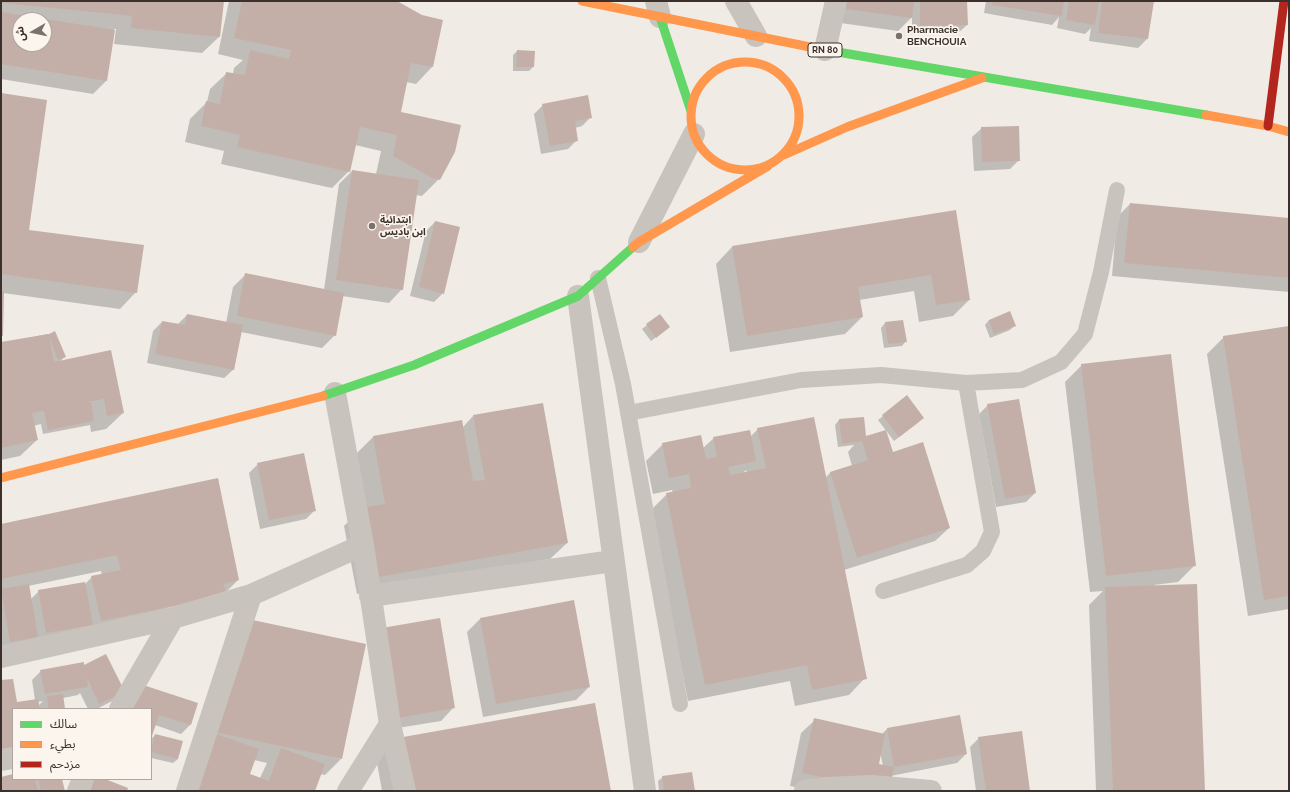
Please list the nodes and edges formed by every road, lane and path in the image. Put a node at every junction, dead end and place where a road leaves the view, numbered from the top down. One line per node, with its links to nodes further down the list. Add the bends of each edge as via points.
1 (582, 1): 5 (main road, RN 80)
2 (736, 1): 6 (street)
3 (836, 1): 7 (street)
4 (1284, 1): 12 (main road)
5 (658, 9): 6 (main road, RN 80); 11 (main road)
6 (754, 47): 7 (main road, RN 80); 8 (main road); 9 (main road)
7 (825, 50): 10 (main road, RN 80)
8 (723, 67): 9 (main road, via 742,62 760,64); 11 (main road, via 708,77 696,92)
9 (777, 72): 15 (main road, via 790,85 798,103 799,121 794,140)
10 (982, 78): 12 (main road, RN 80); 15 (main road, RN 80, via 847,127)
11 (691, 111): 14 (main road)
12 (1268, 126): 13 (main road, RN 80)
13 (1289, 132)
14 (694, 134): 16 (main road, via 703,150 716,162 733,169 751,170); 18 (street)
15 (784, 155): 16 (main road)
16 (768, 166): 18 (main road)
17 (1117, 190): 21 (lane, via 1101,272 1085,334 1062,362 1022,380)
18 (639, 242): 19 (main road)
19 (598, 278): 20 (main road); 23 (lane)
20 (578, 296): 22 (main road, via 414,365); 26 (street)
21 (966, 383): 23 (lane, via 881,375 801,380); 27 (lane, via 992,532 983,551 967,565)
22 (335, 392): 24 (main road); 25 (street)
23 (628, 413): 32 (lane)
24 (1, 478)
25 (363, 545): 28 (street); 29 (street)
26 (613, 561): 29 (street); 42 (street)
27 (883, 591)
28 (251, 595): 30 (street); 39 (street)
29 (370, 596): 34 (street)
30 (173, 618): 31 (street); 33 (street)
31 (1, 657)
32 (680, 704)
33 (121, 708)
34 (390, 724): 40 (street); 41 (street)
35 (12, 758): 36 (street)
36 (1, 760)
37 (83, 780): 38 (street)
38 (78, 791)
39 (187, 791)
40 (348, 791)
41 (405, 791)
42 (645, 791)
43 (805, 791): 44 (street, via 872,786)
44 (930, 791)

